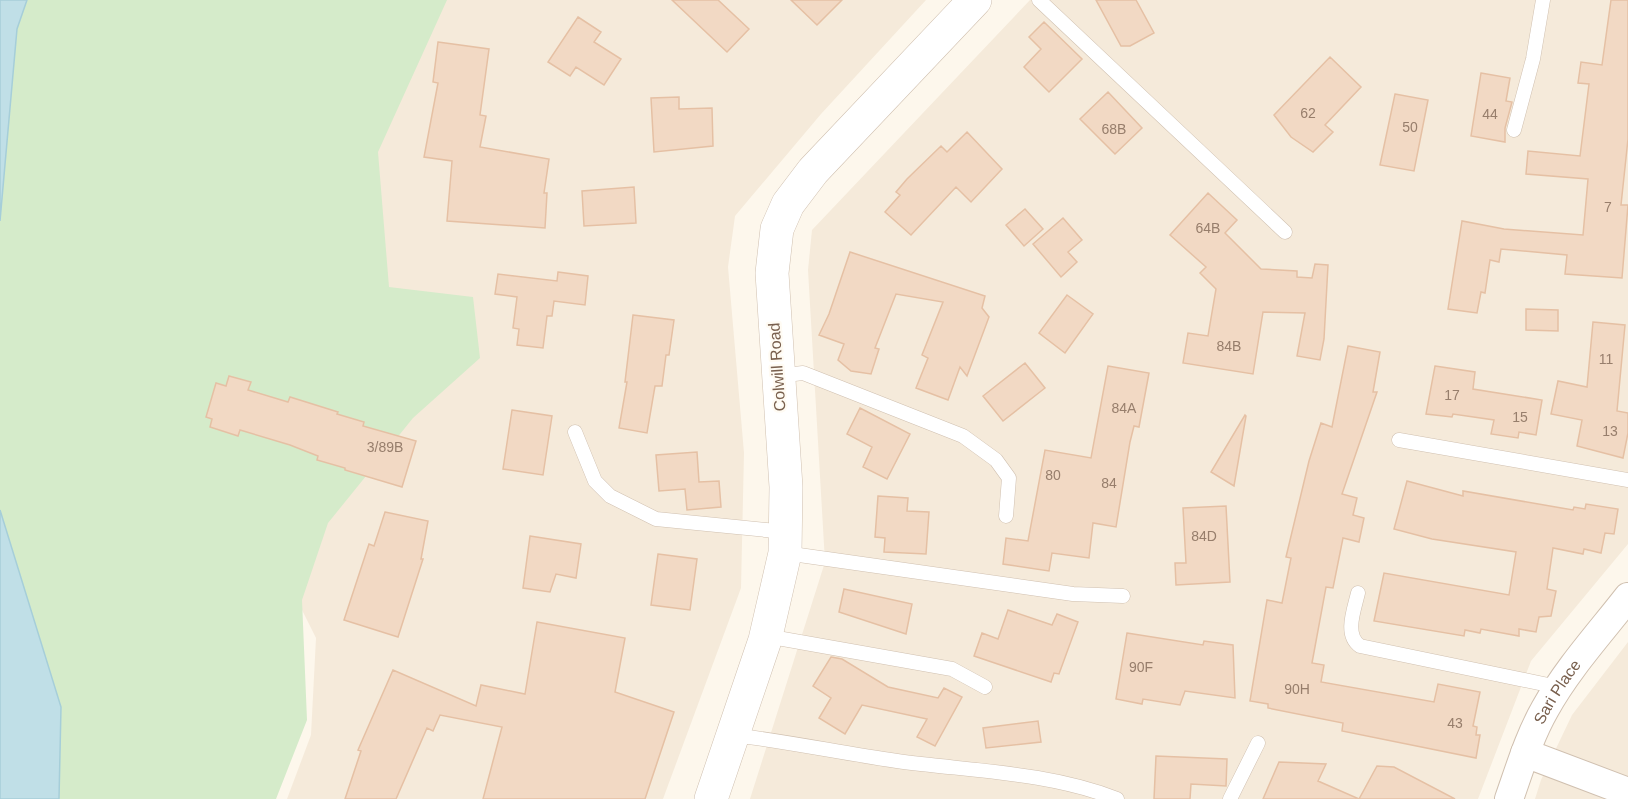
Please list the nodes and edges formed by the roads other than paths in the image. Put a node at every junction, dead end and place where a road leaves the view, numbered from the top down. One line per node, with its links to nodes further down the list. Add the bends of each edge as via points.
1 (975, 0): 6 (street, Colwill Road, via 813,171 788,204 773,251)
2 (1040, 0): 5 (lane)
3 (1544, 0): 4 (lane)
4 (1514, 130)
5 (1285, 232)
6 (777, 376): 10 (lane, via 803,373 963,436 996,460 1010,478); 11 (street, Colwill Road, via 786,488)
7 (575, 432): 11 (lane, via 595,481 610,496 656,519)
8 (1399, 440): 9 (lane)
9 (1628, 480)
10 (1006, 516)
11 (785, 542): 13 (lane, via 1073,594); 15 (street, Colwill Road)
12 (1358, 593): 17 (lane, via 1351,631 1360,646)
13 (1123, 596)
14 (1628, 597): 17 (street, Sari Place)
15 (766, 636): 16 (lane, via 952,669); 18 (street, Colwill Road)
16 (985, 687)
17 (1558, 687): 20 (street, Sari Place)
18 (734, 735): 22 (street, Colwill Road); 23 (lane, via 895,761 1038,778 1092,789)
19 (1258, 743): 24 (lane)
20 (1525, 753): 21 (street); 25 (street, Sari Place)
21 (1628, 792)
22 (711, 799)
23 (1117, 799)
24 (1230, 799)
25 (1509, 799)

